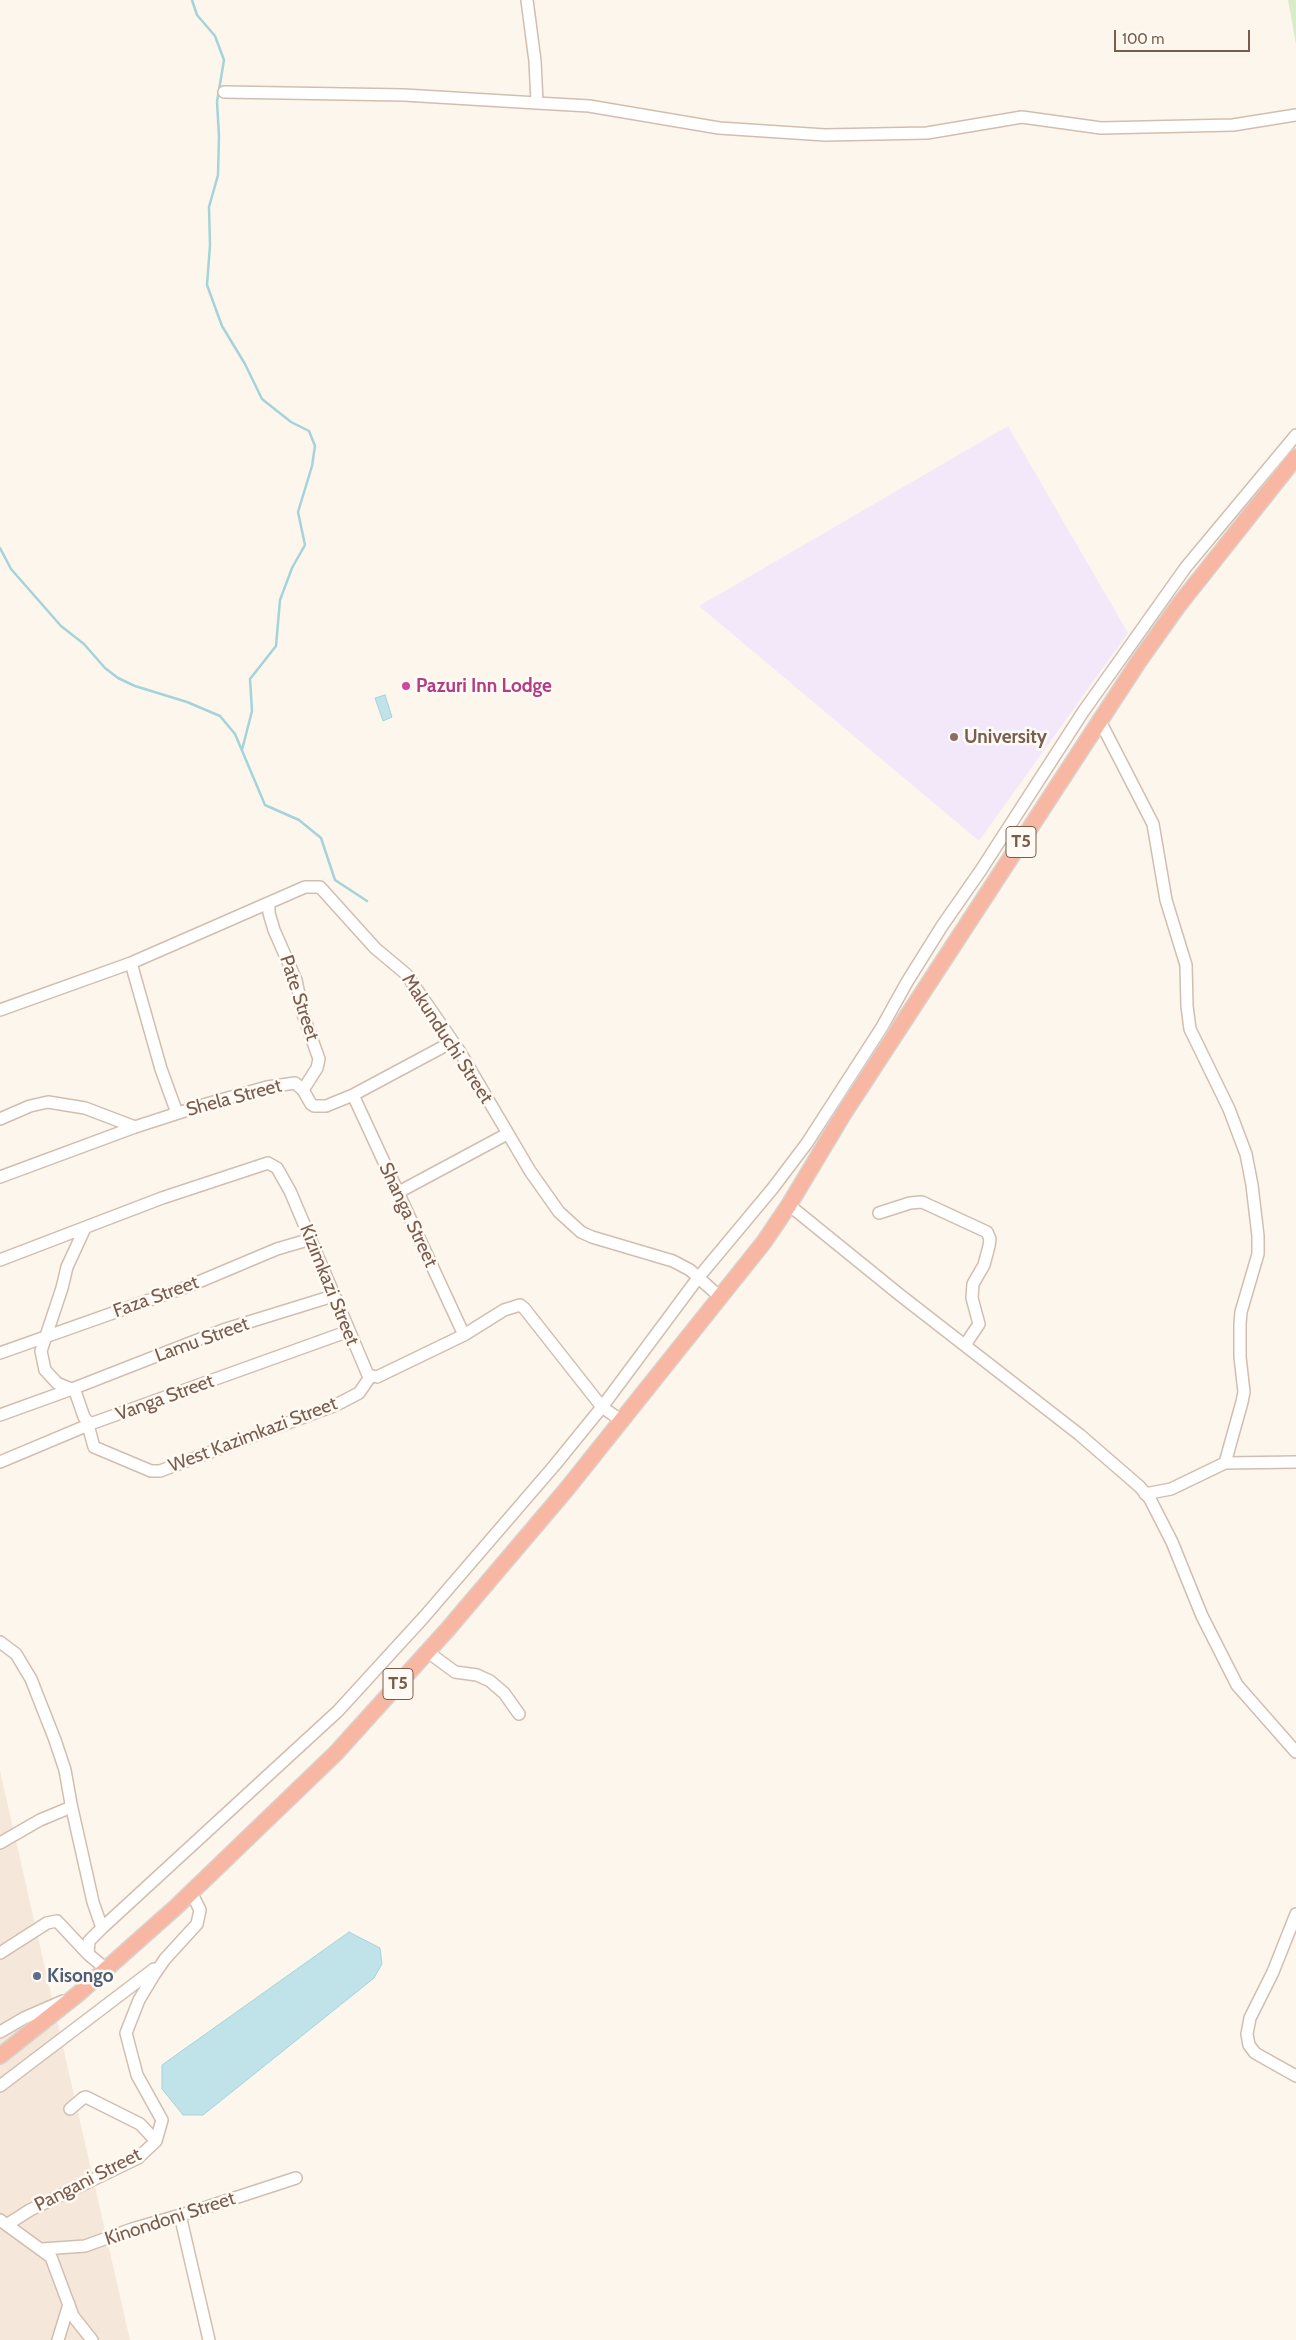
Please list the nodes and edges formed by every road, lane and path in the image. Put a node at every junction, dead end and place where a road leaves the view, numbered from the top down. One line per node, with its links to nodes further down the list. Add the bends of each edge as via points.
1 (527, 0): 3 (street)
2 (224, 92): 3 (street, via 404,95)
3 (537, 103): 4 (street, via 589,106 719,128 825,135 927,133 1022,118 1102,128 1251,124)
4 (1296, 115)
5 (1296, 435): 25 (street, via 1186,568 1109,675 942,926 807,1143)
6 (1296, 457): 7 (highway, T5, via 1178,606)
7 (1100, 721): 20 (highway, T5, via 853,1098); 41 (street, via 1152,824 1166,900 1186,965 1190,1029 1229,1109 1246,1154 1252,1185 1258,1254 1241,1312 1240,1357 1244,1392)
8 (269, 904): 9 (street, Makunduchi Street); 11 (street, Makunduchi Street, via 306,887 320,887 375,948 406,974); 12 (street, Pate Street, via 274,930 293,972 319,1059)
9 (131, 963): 10 (street, Makunduchi Street); 14 (street, via 160,1069)
10 (0, 1010)
11 (452, 1042): 13 (street, Shela Street); 17 (street, Makunduchi Street)
12 (303, 1090): 13 (street, Shela Street, via 314,1106 326,1106); 14 (street, Shela Street, via 295,1083 286,1083)
13 (353, 1095): 19 (street, Shanga Street)
14 (178, 1113): 16 (street, Shela Street)
15 (0, 1119): 16 (street, via 48,1102 84,1108)
16 (135, 1127): 18 (street, Shela Street)
17 (507, 1134): 19 (street); 25 (street, Makunduchi Street, via 559,1212 581,1232 673,1261)
18 (0, 1177)
19 (397, 1193): 29 (street, Shanga Street)
20 (789, 1205): 27 (highway, T5); 31 (street)
21 (879, 1213): 31 (street, via 922,1202 987,1232 990,1239 984,1265 973,1284 972,1298 979,1324)
22 (85, 1228): 23 (street, Kizimkazi Street, via 268,1163 277,1168); 24 (street, Kizimkazi Street); 30 (street, via 66,1267)
23 (311, 1239): 26 (street, Kizimkazi Street); 30 (street, Faza Street, via 277,1249 189,1286)
24 (0, 1260)
25 (698, 1278): 27 (street, Makunduchi Street); 35 (street)
26 (333, 1296): 28 (street, Kizimkazi Street); 34 (street, Lamu Street, via 223,1330)
27 (721, 1298): 37 (highway, T5)
28 (349, 1332): 33 (street, Kizimkazi Street); 38 (street, Vanga Street)
29 (464, 1335): 33 (street, via 377,1377); 35 (street, via 504,1310 522,1306)
30 (44, 1339): 32 (street, Faza Street); 34 (street, via 41,1356 45,1370 56,1383)
31 (965, 1345): 42 (street, via 1080,1435)
32 (0, 1353)
33 (370, 1377): 38 (street, West Kazimkazi Street, via 359,1393 336,1405 160,1471 151,1471 94,1447)
34 (72, 1389): 36 (street); 38 (street, Vanga Street)
35 (602, 1407): 37 (street); 51 (street, via 424,1617 338,1710)
36 (0, 1415)
37 (622, 1421): 44 (highway, T5)
38 (90, 1424): 39 (street)
39 (0, 1462)
40 (1296, 1462): 41 (street)
41 (1225, 1463): 42 (street, via 1171,1488)
42 (1145, 1494): 46 (street, via 1172,1542 1202,1616 1237,1685)
43 (0, 1642): 47 (street, via 16,1654 31,1678 65,1770)
44 (428, 1652): 45 (street, via 455,1672 477,1675 490,1681 504,1693); 49 (highway, T5, via 336,1753)
45 (519, 1714)
46 (1296, 1752)
47 (71, 1804): 48 (street, via 69,1808); 51 (street)
48 (0, 1843)
49 (191, 1892): 54 (street, Pangani Street, via 200,1910 200,1918 193,1931); 55 (highway, T5)
50 (1296, 1914): 59 (street, via 1250,2018 1247,2034 1255,2053)
51 (102, 1928): 53 (street, via 89,1942)
52 (0, 1953): 53 (street, via 47,1923 57,1921)
53 (88, 1954): 55 (street)
54 (161, 1964): 60 (street); 62 (street, Pangani Street, via 139,2000 126,2036 137,2075 162,2120)
55 (106, 1969): 56 (highway, T5)
56 (78, 1994): 57 (street); 58 (highway, T5)
57 (0, 2032)
58 (0, 2056)
59 (1296, 2076)
60 (0, 2086)
61 (70, 2108): 62 (street, via 86,2097 135,2121)
62 (156, 2141): 65 (street, Pangani Street, via 138,2158)
63 (296, 2178): 64 (street, Kinondoni Street)
64 (180, 2215): 66 (street, Kinondoni Street, via 85,2246); 70 (street)
65 (4, 2222): 66 (street)
66 (42, 2250): 67 (street, via 53,2260)
67 (69, 2304): 68 (street); 69 (street, via 73,2316)
68 (58, 2340)
69 (92, 2340)
70 (209, 2340)

